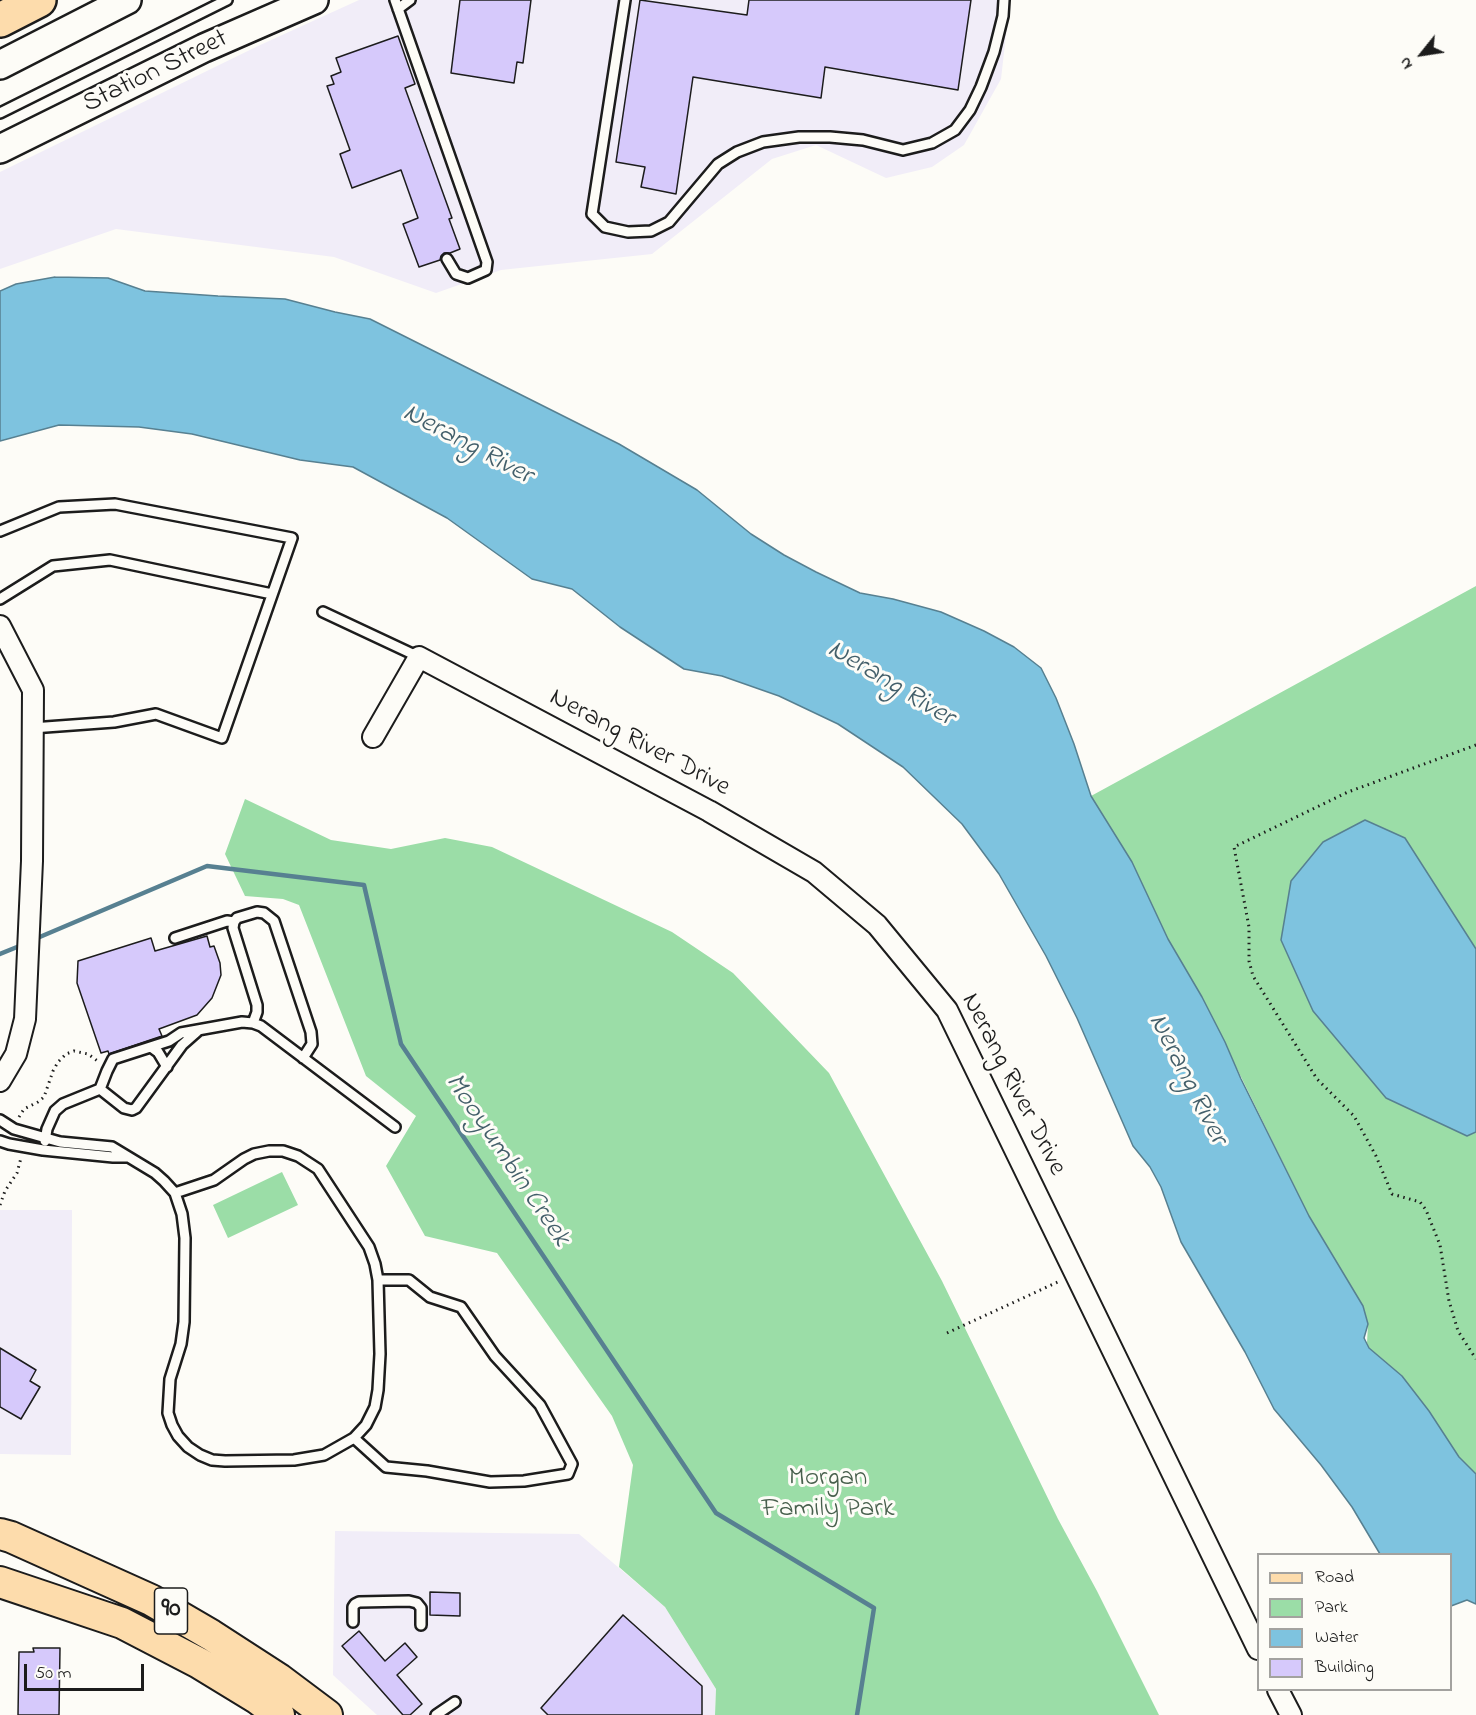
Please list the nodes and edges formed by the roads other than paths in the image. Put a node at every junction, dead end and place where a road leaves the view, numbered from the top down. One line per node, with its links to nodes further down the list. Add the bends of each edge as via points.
1 (39, 0): 9 (highway)
2 (127, 0): 10 (main road)
3 (227, 0): 11 (lane)
4 (314, 0): 12 (main road, Station Street, via 204,48)
5 (410, 0): 8 (lane)
6 (625, 0): 7 (lane, via 592,214 605,227 628,232 651,231 669,222 718,164 763,142 830,137 903,150 932,143 955,130 981,87 994,52)
7 (1004, 0)
8 (396, 4): 13 (lane, via 487,262 486,270 468,278 456,274)
9 (0, 20)
10 (0, 66)
11 (0, 113)
12 (0, 149)
13 (447, 259)
14 (0, 531): 15 (lane, via 59,507 115,504 292,538)
15 (272, 594): 16 (lane, via 110,560 53,566); 20 (lane, via 222,738 156,714 114,722)
16 (0, 599)
17 (323, 612): 19 (lane)
18 (0, 626): 20 (street, via 33,690)
19 (419, 657): 21 (street); 44 (street, Nerang River Drive, via 709,811 814,872 877,925 947,1010)
20 (32, 728): 29 (street, via 32,861 25,1011 16,1054)
21 (373, 737)
22 (234, 922): 23 (lane); 24 (lane, via 234,935 257,1005); 27 (lane, via 257,912 274,921 312,1038)
23 (175, 938)
24 (253, 1023): 25 (lane); 27 (lane)
25 (199, 1030): 26 (lane, via 181,1033); 28 (lane, via 182,1045)
26 (151, 1047): 28 (lane); 30 (lane, via 113,1059)
27 (303, 1058): 32 (lane)
28 (167, 1067): 30 (lane, via 140,1105 132,1110)
29 (0, 1081)
30 (100, 1089): 33 (lane, via 55,1111)
31 (0, 1120): 33 (lane, via 14,1129)
32 (395, 1127)
33 (45, 1138): 35 (lane); 36 (lane, via 112,1147)
34 (0, 1141): 35 (lane)
35 (43, 1150): 36 (lane)
36 (129, 1157): 37 (lane)
37 (175, 1193): 38 (lane, via 214,1180 254,1154 284,1151 298,1156 318,1169 331,1188 369,1247); 39 (lane, via 185,1238 184,1322 170,1379 168,1413 178,1436 200,1455 225,1461 314,1457)
38 (378, 1280): 39 (lane, via 378,1390 366,1425); 39 (lane, via 409,1280 430,1297 461,1307 495,1356 540,1405 572,1464 568,1474 490,1482 386,1467)
39 (354, 1438)
40 (0, 1534): 45 (main road, 90, via 151,1600)
41 (0, 1582): 47 (main road, 90, via 122,1623 199,1663)
42 (353, 1622): 43 (lane, via 353,1607 360,1602 409,1601 421,1608)
43 (421, 1625)
44 (1257, 1647)
45 (279, 1679): 48 (main road, 90); 49 (main road, via 316,1693)
46 (1279, 1691): 52 (street)
47 (279, 1715)
48 (327, 1715)
49 (345, 1715)
50 (436, 1715): 51 (lane, via 455,1702)
51 (451, 1715)
52 (1291, 1715)

